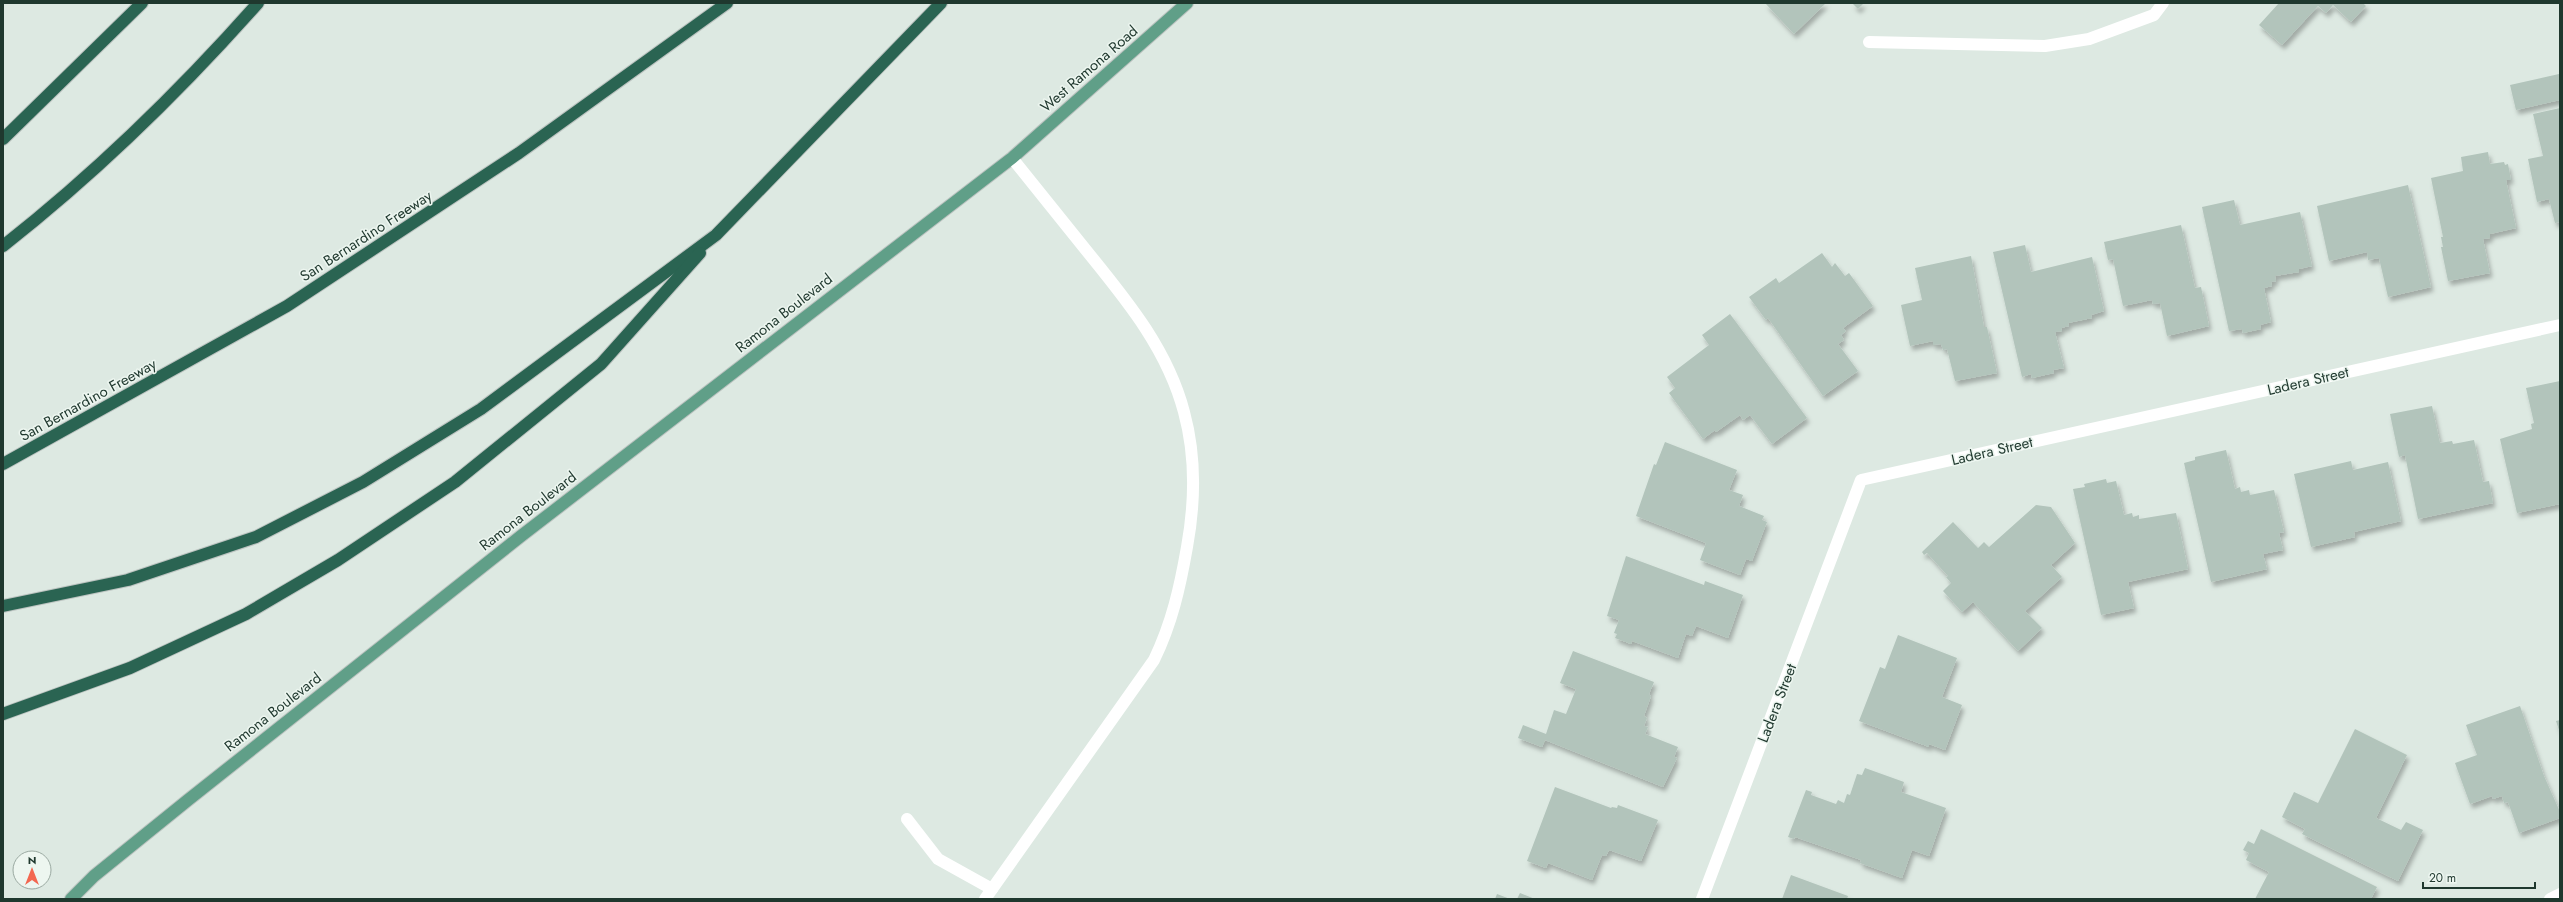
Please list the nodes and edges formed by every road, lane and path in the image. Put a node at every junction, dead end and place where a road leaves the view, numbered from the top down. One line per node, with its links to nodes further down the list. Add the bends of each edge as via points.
1 (142, 3): 8 (highway)
2 (258, 3): 11 (highway, via 213,54 133,134 49,210)
3 (726, 3): 13 (highway, San Bernardino Freeway, via 519,153 300,298 178,369)
4 (941, 3): 10 (highway)
5 (1187, 3): 9 (main road, West Ramona Road)
6 (2163, 3): 7 (street, via 2154,15 2090,39 2045,46)
7 (1869, 42)
8 (3, 139)
9 (1012, 158): 17 (street, via 1126,300 1162,355 1184,412 1193,475 1193,516 1179,594 1168,631 1154,660); 19 (main road, Ramona Boulevard, via 521,536 158,824 94,876)
10 (716, 235): 14 (highway, via 482,409 363,482 256,537 128,580); 15 (highway, via 601,364 454,482 338,560 246,614 130,668)
11 (3, 246)
12 (2560, 325): 21 (street, Ladera Street, via 1861,480)
13 (3, 464)
14 (3, 606)
15 (3, 714)
16 (907, 819): 17 (street, via 938,859)
17 (992, 889): 20 (street)
18 (2560, 894): 22 (street)
19 (71, 899)
20 (985, 899)
21 (1702, 899)
22 (2550, 899)

